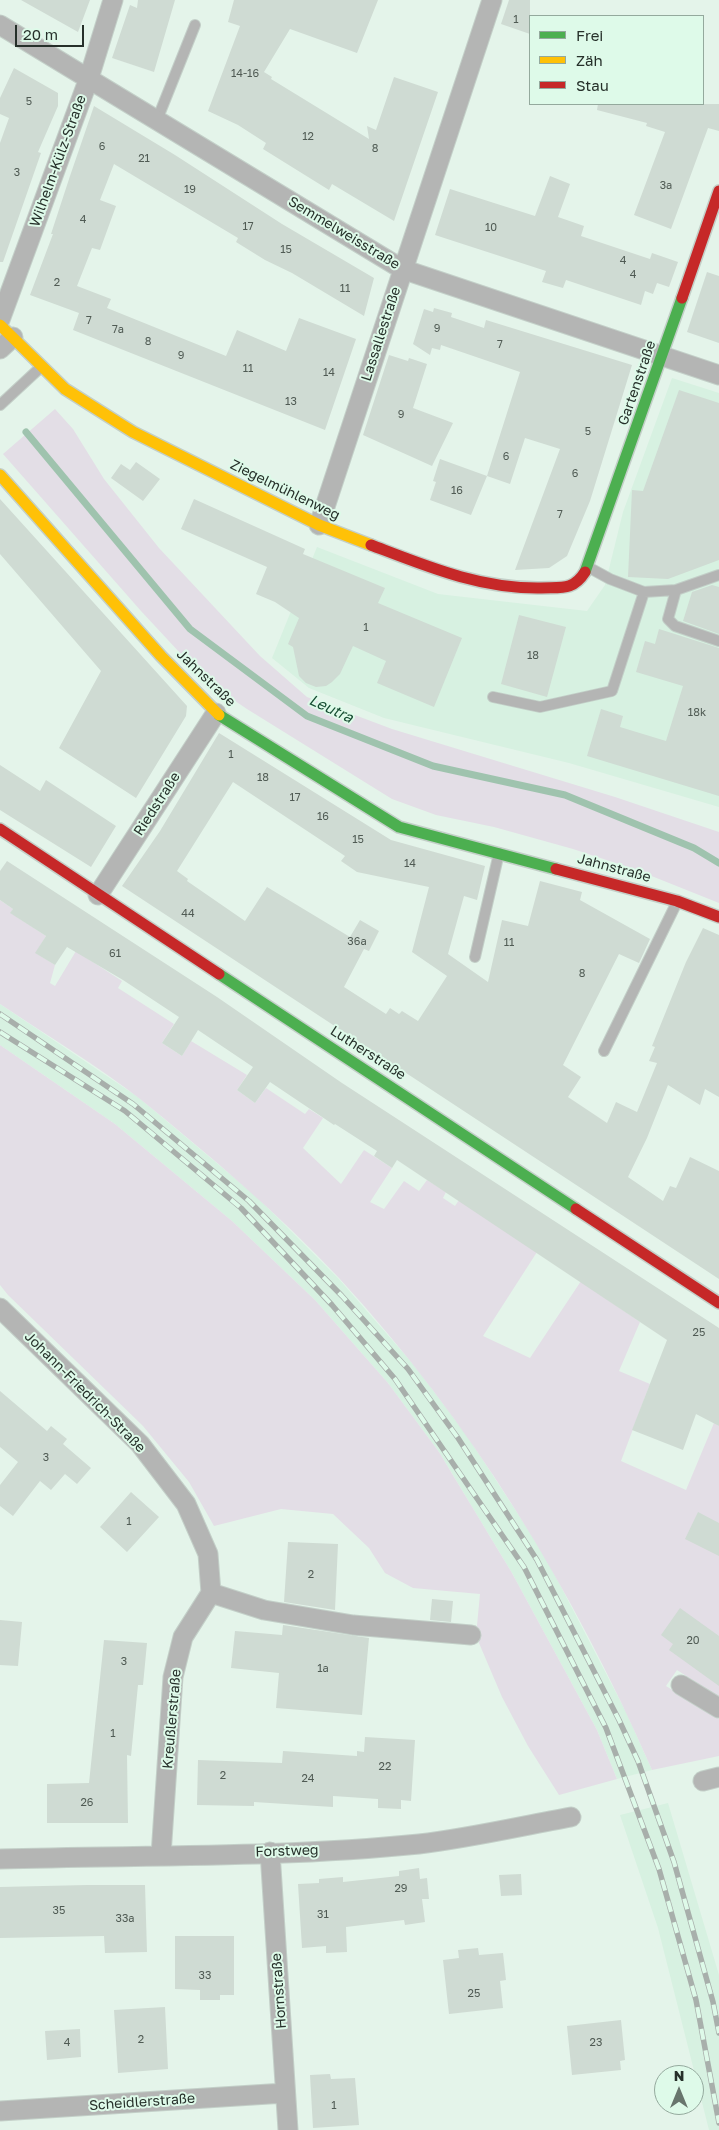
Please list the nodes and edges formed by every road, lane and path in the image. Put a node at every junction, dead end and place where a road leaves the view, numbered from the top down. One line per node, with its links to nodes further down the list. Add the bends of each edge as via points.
1 (113, 0): 5 (street, Wilhelm-Külz-Straße)
2 (492, 0): 8 (street, Lassallestraße)
3 (0, 25): 5 (street, Semmelweisstraße)
4 (195, 25): 6 (lane)
5 (89, 78): 6 (street, Semmelweisstraße); 9 (street, Wilhelm-Külz-Straße)
6 (157, 120): 8 (street, Semmelweisstraße)
7 (719, 190): 11 (street, Gartenstraße)
8 (402, 269): 11 (street, Semmelweisstraße); 16 (street, Lassallestraße)
9 (0, 320)
10 (4, 337): 12 (street, Ziegelmühlenweg)
11 (663, 355): 13 (street, Semmelweisstraße); 17 (street, Gartenstraße)
12 (42, 366): 14 (lane); 16 (street, Ziegelmühlenweg, via 65,389 133,432)
13 (719, 375)
14 (0, 405)
15 (0, 475): 24 (street, Jahnstraße)
16 (319, 525): 19 (street, Ziegelmühlenweg, via 441,572 487,584 519,588 568,587)
17 (588, 567): 19 (street, Gartenstraße); 21 (lane)
18 (719, 575): 20 (lane)
19 (578, 583)
20 (676, 590): 21 (lane); 22 (lane, via 668,619 675,626)
21 (644, 592): 23 (lane, via 612,691 540,707)
22 (719, 641)
23 (494, 697)
24 (216, 713): 26 (street, Jahnstraße, via 399,827); 27 (street, Riedstraße)
25 (0, 829): 27 (street, Lutherstraße)
26 (499, 852): 28 (street, Jahnstraße); 30 (lane)
27 (98, 895): 32 (street, Lutherstraße)
28 (677, 901): 29 (street, Jahnstraße); 31 (lane)
29 (719, 917)
30 (475, 957)
31 (604, 1051)
32 (719, 1303)
33 (0, 1308): 34 (street, Johann-Friedrich-Straße, via 140,1444 186,1504 208,1554)
34 (211, 1593): 35 (street, via 264,1610 353,1625); 40 (street, Kreußlerstraße, via 183,1637 173,1677)
35 (471, 1636)
36 (681, 1685): 37 (street)
37 (719, 1708)
38 (571, 1817): 39 (street, Forstweg, via 420,1843)
39 (270, 1852): 40 (street, Forstweg); 42 (street, Hornstraße)
40 (161, 1855): 41 (street, Forstweg)
41 (0, 1860)
42 (284, 2093): 43 (street, Scheidlerstraße); 44 (street, Hornstraße)
43 (0, 2111)
44 (288, 2130)

